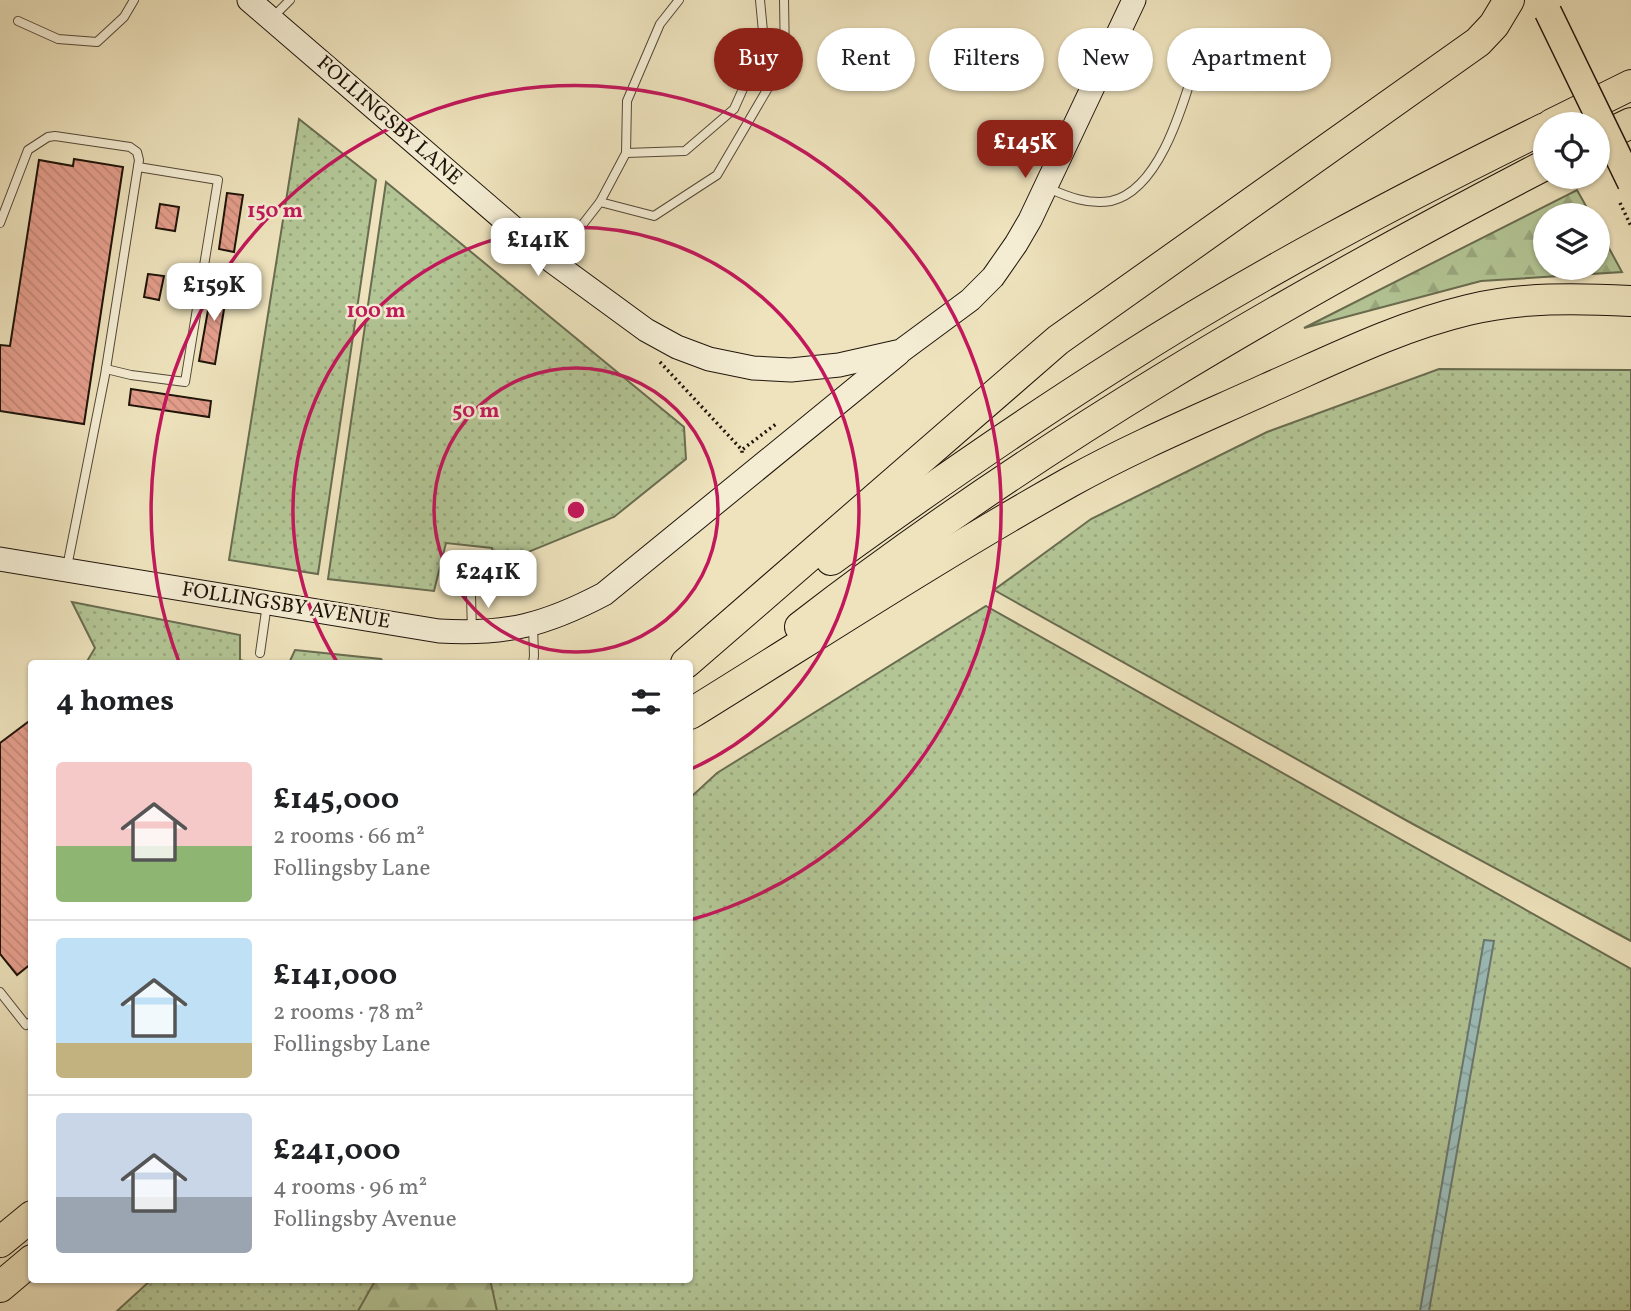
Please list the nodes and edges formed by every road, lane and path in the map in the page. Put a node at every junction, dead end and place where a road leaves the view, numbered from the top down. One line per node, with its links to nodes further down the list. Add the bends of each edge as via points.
1 (134, 0): 11 (lane, via 124,17 97,42 58,39)
2 (249, 0): 10 (street, FOLLINGSBY LANE)
3 (290, 0): 10 (lane)
4 (679, 0): 18 (lane, via 660,24 627,101)
5 (760, 0): 18 (lane, via 764,42 734,109 685,151)
6 (784, 0): 23 (lane, via 785,58 717,175 654,216)
7 (1134, 0): 22 (street, FOLLINGSBY LANE)
8 (1509, 0): 40 (highway, via 1478,41 1058,340)
9 (1548, 12): 21 (main road, bridge)
10 (271, 19): 26 (street, FOLLINGSBY LANE)
11 (18, 21)
12 (1631, 85): 14 (highway)
13 (1186, 91): 22 (lane, via 1158,162 1132,190 1098,202)
14 (1576, 112)
15 (1631, 123): 16 (highway)
16 (1610, 133)
17 (1533, 134): 41 (highway, via 1286,264 1120,362 891,517)
18 (626, 153): 23 (lane)
19 (138, 167): 24 (lane, via 137,152 130,147 48,137 28,150); 30 (lane); 30 (lane, via 218,180 185,382)
20 (1533, 171): 42 (highway, via 1405,237 1143,389 847,591)
21 (1631, 183)
22 (1046, 187): 28 (street, FOLLINGSBY LANE, via 993,277 970,300)
23 (600, 202): 26 (lane)
24 (0, 217): 25 (lane)
25 (0, 223)
26 (554, 262): 28 (street, FOLLINGSBY LANE, via 646,330 709,359 791,370)
27 (1631, 301): 43 (highway, via 1524,301 1469,309 1339,357 1072,481)
28 (901, 351): 36 (street, FOLLINGSBY AVENUE, via 604,594)
29 (653, 354): 31 (path)
30 (106, 369): 34 (lane)
31 (742, 450)
32 (0, 559): 34 (street, FOLLINGSBY AVENUE)
33 (470, 564): 37 (lane)
34 (66, 570): 35 (street, FOLLINGSBY AVENUE)
35 (267, 603): 37 (street, FOLLINGSBY AVENUE); 38 (lane)
36 (533, 625): 37 (street, FOLLINGSBY AVENUE); 39 (lane)
37 (472, 633)
38 (260, 653)
39 (533, 660)
40 (693, 660)
41 (693, 660)
42 (693, 711)
43 (693, 711)
44 (0, 992): 45 (lane)
45 (28, 1024)
46 (28, 1219): 47 (highway)
47 (0, 1242)
48 (28, 1264): 49 (highway)
49 (0, 1287)

